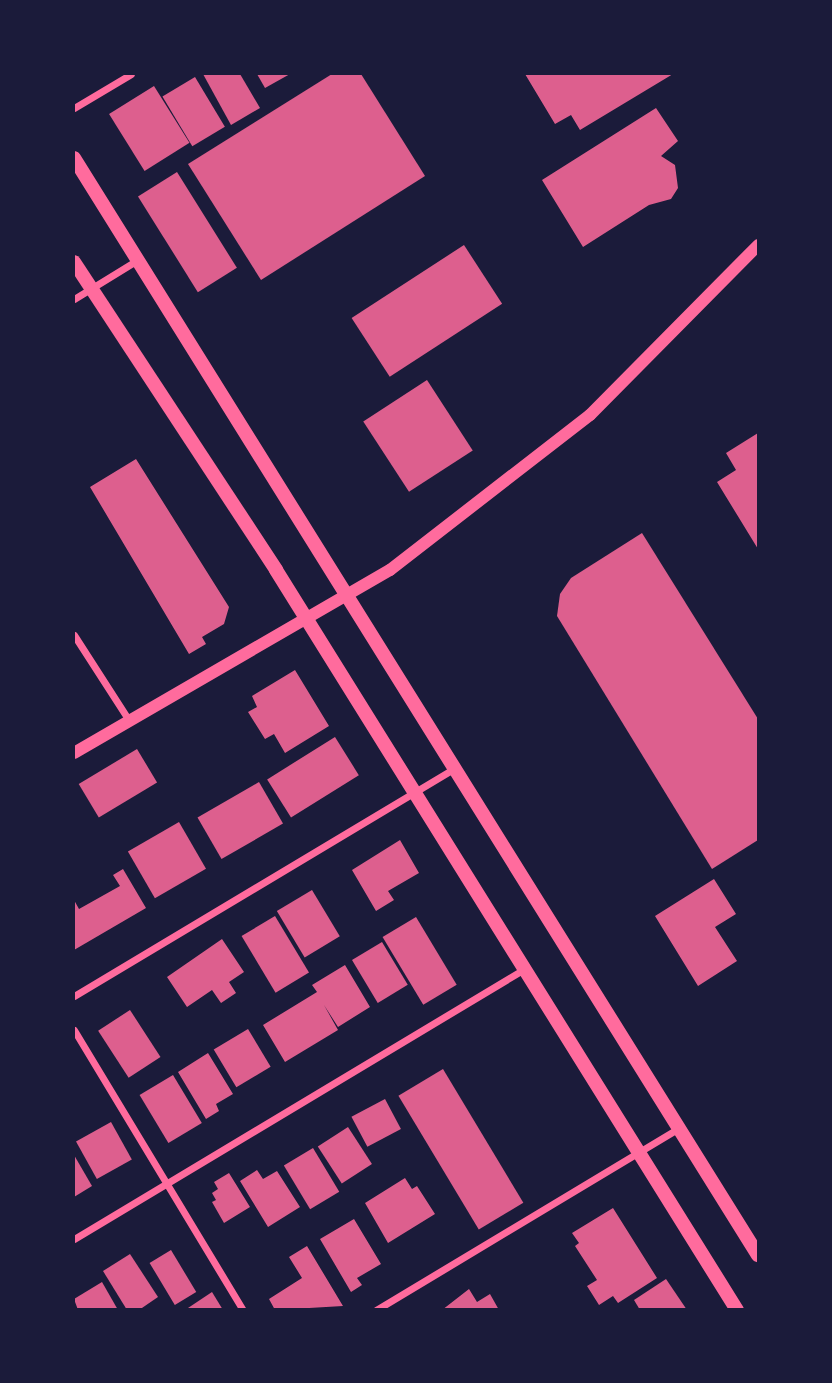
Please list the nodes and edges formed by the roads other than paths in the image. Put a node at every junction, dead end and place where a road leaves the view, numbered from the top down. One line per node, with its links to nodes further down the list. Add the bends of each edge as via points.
1 (131, 74): 2 (street)
2 (74, 108)
3 (74, 158): 5 (main road)
4 (758, 245): 9 (street, via 590,415 390,570)
5 (136, 261): 7 (street); 9 (main road)
6 (74, 262): 7 (main road)
7 (89, 289): 8 (street); 10 (main road)
8 (74, 299)
9 (344, 595): 10 (street); 14 (main road)
10 (305, 618): 12 (street); 15 (main road)
11 (74, 635): 12 (street)
12 (130, 722): 13 (street)
13 (74, 753)
14 (454, 769): 15 (street); 19 (main road)
15 (414, 790): 16 (main road); 17 (street)
16 (526, 968): 20 (main road); 21 (street)
17 (74, 996)
18 (74, 1030): 21 (street)
19 (679, 1128): 20 (street); 23 (main road)
20 (639, 1149): 25 (street); 26 (main road)
21 (167, 1183): 22 (street); 24 (street)
22 (74, 1238)
23 (758, 1255)
24 (243, 1310)
25 (376, 1310)
26 (737, 1310)

